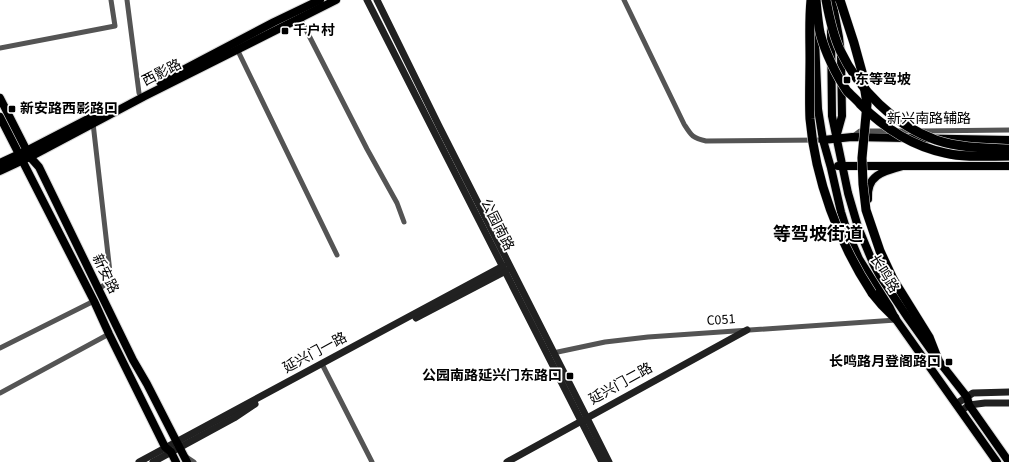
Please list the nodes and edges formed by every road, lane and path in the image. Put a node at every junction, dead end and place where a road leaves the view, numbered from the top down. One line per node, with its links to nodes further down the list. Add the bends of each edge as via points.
1 (111, 0): 13 (street, via 114,26)
2 (127, 0): 15 (street)
3 (320, 0): 15 (main road, 西影路)
4 (336, 0): 12 (main road, 西影路)
5 (367, 0): 35 (main road, 公园南路)
6 (377, 0): 42 (main road, 公园南路)
7 (624, 0): 23 (street, via 684,124 690,134 697,139)
8 (813, 0): 23 (main road, 长鸣路, via 818,109); 26 (highway, bridge, via 820,34 836,71 848,91 879,121 897,134 945,153 960,156); 38 (highway, bridge, via 810,120 827,202 838,230 864,280 872,293)
9 (826, 0): 24 (highway, bridge, via 840,49 875,102 897,119 937,140 975,148)
10 (831, 0): 22 (main road, via 841,55 842,116)
11 (840, 0): 43 (highway, bridge, via 860,65 867,104 862,158 866,210 893,279 928,337)
12 (300, 18): 14 (main road, 西影路); 33 (street, via 397,203)
13 (0, 48)
14 (237, 49): 18 (main road, 西影路); 34 (street)
15 (139, 93): 25 (main road, 西影路)
16 (0, 98): 25 (main road, 新安路)
17 (0, 117): 25 (main road, 新安路)
18 (93, 123): 25 (main road, 西影路); 36 (street, via 111,281)
19 (1009, 130): 20 (street, 新兴南路辅路, via 860,131)
20 (852, 137): 21 (main road); 22 (main road)
21 (1009, 138)
22 (836, 139): 23 (main road); 28 (main road, 长鸣路)
23 (823, 140): 31 (main road, 长鸣路)
24 (1009, 149)
25 (24, 155): 27 (main road, 西影路); 32 (main road, 西影路); 36 (main road, 新安路, via 39,167); 37 (main road, 新安路)
26 (1009, 156)
27 (0, 163)
28 (842, 166): 29 (main road); 31 (main road); 43 (main road, 长鸣路, via 858,227 873,263 888,289)
29 (903, 166): 30 (main road); 43 (main road, via 890,169 871,182 868,191 869,210 874,230 891,269 930,330)
30 (1008, 166)
31 (831, 168): 38 (main road, 长鸣路, via 841,212 859,259)
32 (0, 171)
33 (404, 222)
34 (336, 255)
35 (504, 268): 42 (main road, 公园南路); 44 (main road, 延兴门一路)
36 (98, 289): 51 (main road, 新安路)
37 (94, 301): 40 (main road, 新安路); 41 (street)
38 (896, 319): 39 (street, C051); 49 (main road, 长鸣路)
39 (747, 330): 42 (street, C051, via 604,342); 50 (main road, 延兴门二路)
40 (109, 334): 46 (street); 52 (main road, 新安路)
41 (0, 348)
42 (551, 354): 50 (main road, 公园南路)
43 (938, 360): 47 (main road, 长鸣路)
44 (323, 365): 51 (main road, 延兴门一路, via 257,403); 56 (street)
45 (1009, 392): 47 (main road, via 973,393)
46 (0, 393)
47 (968, 401): 48 (main road); 49 (main road); 61 (main road, 长鸣路)
48 (1009, 403)
49 (958, 408): 60 (main road, 长鸣路)
50 (584, 419): 57 (main road, 延兴门二路); 58 (main road, 公园南路); 59 (main road, 公园南路)
51 (181, 452): 52 (main road, 延兴门一路); 55 (street)
52 (172, 456): 53 (main road, 延兴门一路); 54 (main road, 延兴门一路)
53 (139, 462)
54 (153, 462)
55 (194, 462)
56 (372, 462)
57 (507, 462)
58 (602, 462)
59 (608, 462)
60 (998, 462)
61 (1009, 462)

